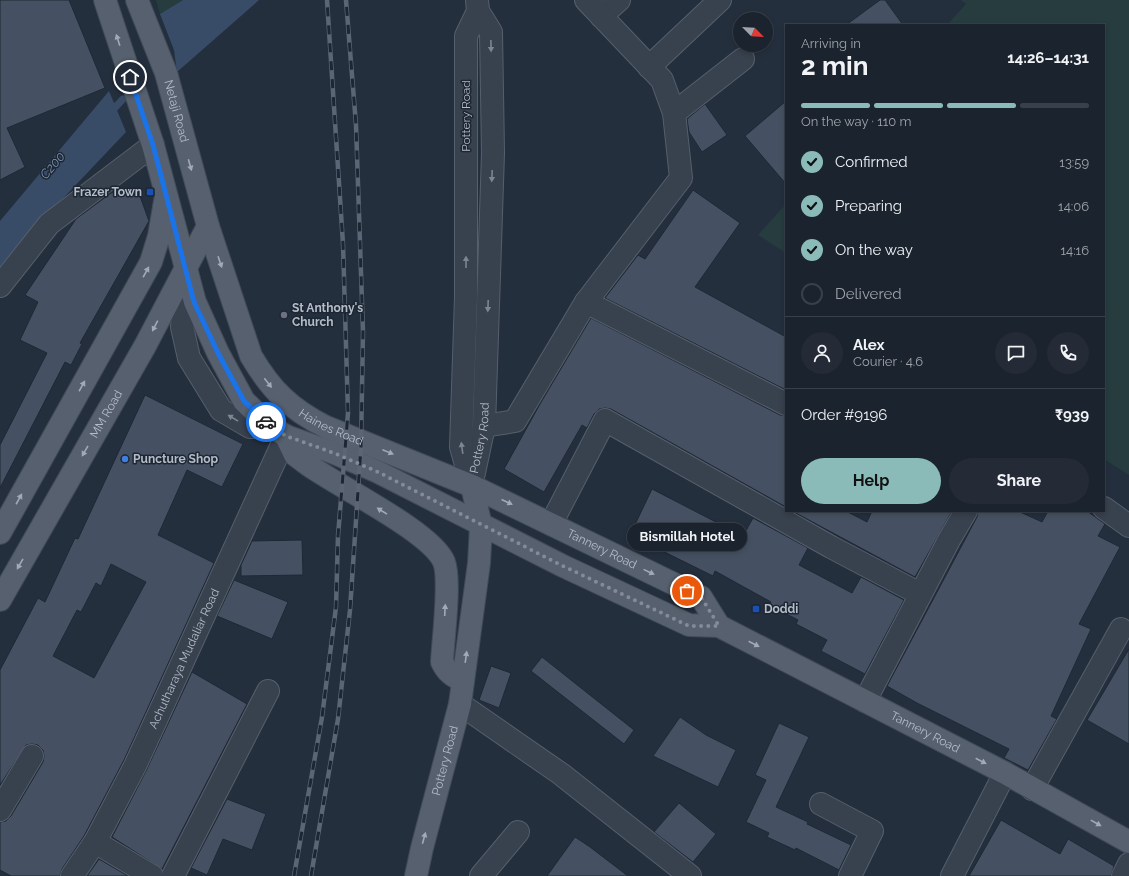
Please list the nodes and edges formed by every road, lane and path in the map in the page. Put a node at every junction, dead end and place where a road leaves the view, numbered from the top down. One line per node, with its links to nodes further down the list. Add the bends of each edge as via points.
1 (105, 0): 11 (main road, Haines Road, one-way to 1)
2 (137, 0): 13 (main road, Netaji Road, one-way to 13, via 166,73)
3 (586, 0): 7 (street)
4 (619, 0): 7 (street)
5 (720, 0): 9 (street)
6 (478, 5): 18 (street, Pottery Road, one-way to 18, via 491,32 492,153); 20 (street, Pottery Road, one-way to 6, via 461,447 466,297 466,36)
7 (601, 16): 9 (street)
8 (743, 59): 10 (street)
9 (649, 67): 10 (street, via 662,80)
10 (674, 113): 16 (street, via 681,178)
11 (153, 145): 12 (main road, Haines Road); 15 (street, via 49,224)
12 (165, 189): 14 (main road, Haines Road); 26 (main road, one-way to 12, via 151,262 160,236)
13 (208, 226): 14 (main road, MM Road); 20 (main road, Haines Road, one-way to 20, via 251,356 261,374 289,406 320,424)
14 (186, 266): 19 (main road, Haines Road, one-way to 14, via 244,401 194,302); 28 (main road, MM Road, one-way to 28, via 145,346)
15 (0, 286)
16 (586, 302): 17 (street); 18 (street, via 515,421)
17 (785, 403)
18 (484, 426): 20 (street, Pottery Road)
19 (278, 431): 24 (main road, Haines Road, via 378,472); 31 (main road, one-way to 19, via 452,676 442,662 447,578 444,562 438,552 408,527 307,464 296,455); 41 (street, Achutharaya Mudaliar Road, via 135,766)
20 (472, 486): 23 (main road, Tannery Road, one-way to 23); 24 (main road, Pottery Road)
21 (1105, 509): 25 (street)
22 (965, 512): 27 (street)
23 (551, 524): 27 (street, via 605,420); 29 (main road, Tannery Road, one-way to 29, via 701,597)
24 (481, 526): 29 (main road, Tannery Road, via 689,626); 31 (main road, Pottery Road, one-way to 24, via 479,563)
25 (1129, 526)
26 (0, 533)
27 (920, 594): 33 (street)
28 (0, 600)
29 (719, 626): 33 (main road, Tannery Road, one-way to 33)
30 (1121, 629): 37 (street)
31 (463, 681): 34 (main road, Pottery Road)
32 (268, 691): 46 (street)
33 (865, 701): 36 (main road, Tannery Road, one-way to 36)
34 (460, 704): 47 (main road, Pottery Road, one-way to 34); 49 (street, via 562,774)
35 (32, 756): 39 (street)
36 (1005, 773): 37 (main road, Tannery Road); 51 (street)
37 (1032, 789): 42 (main road, Tannery Road, one-way to 42)
38 (821, 804): 50 (street, via 872,831)
39 (0, 810)
40 (518, 832): 48 (street)
41 (94, 842): 44 (street, Achutharaya Mudaliar Road); 45 (street)
42 (1129, 842)
43 (1129, 864): 52 (street)
44 (72, 876)
45 (152, 876)
46 (173, 876)
47 (416, 876)
48 (481, 876)
49 (690, 876)
50 (850, 876)
51 (952, 876)
52 (1123, 876)

